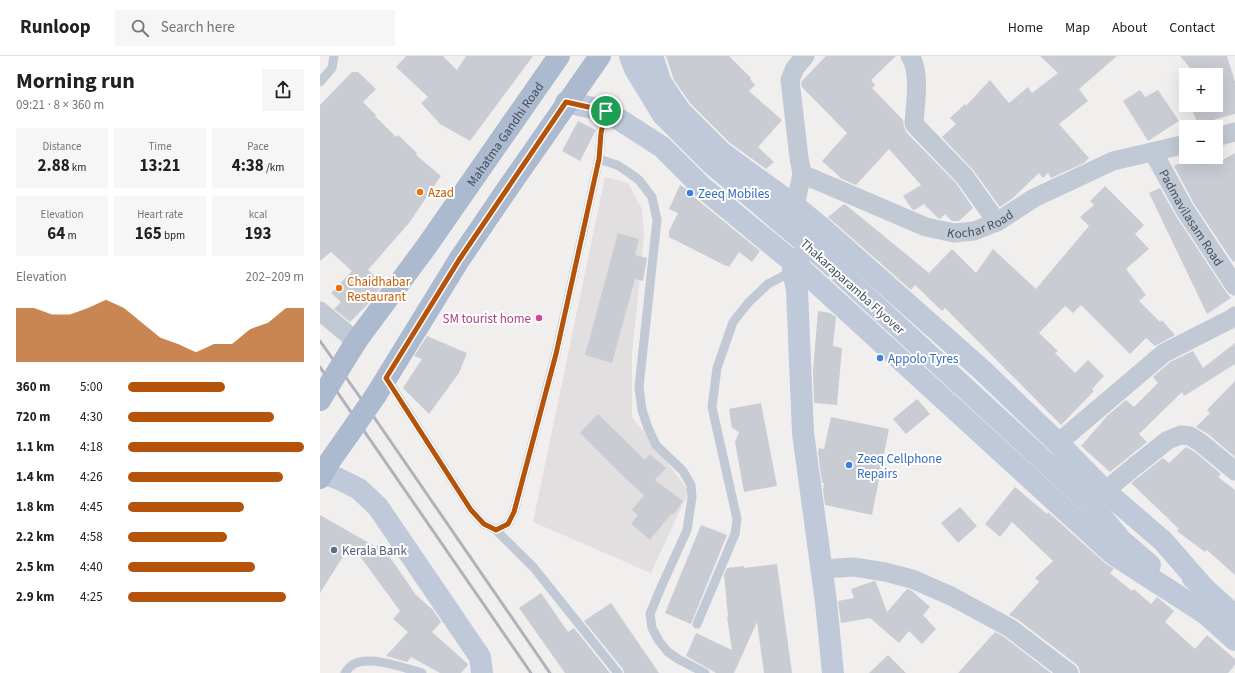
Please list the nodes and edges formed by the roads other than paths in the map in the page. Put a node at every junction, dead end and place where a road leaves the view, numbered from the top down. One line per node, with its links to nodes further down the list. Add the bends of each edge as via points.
1 (334, 56): 8 (lane, via 332,68)
2 (559, 56): 23 (main road, Mahatma Gandhi Road)
3 (600, 56): 9 (main road)
4 (630, 56): 29 (street, Thakaraparamba Flyover, bridge, via 663,115 710,162)
5 (652, 56): 17 (street, via 661,83 680,111 722,153)
6 (805, 56): 16 (street, via 795,68 790,80)
7 (910, 56): 18 (street, via 917,74 914,124 964,176)
8 (320, 82)
9 (566, 102): 10 (street); 24 (main road, via 459,260)
10 (606, 111): 15 (lane); 19 (street, via 662,147 702,187)
11 (1235, 132): 12 (street)
12 (1223, 135)
13 (1179, 146): 14 (street, Kochar Road)
14 (1153, 152): 18 (street, Kochar Road, via 1113,161 1034,198); 20 (street, Padmavilasam Road, via 1185,210)
15 (599, 159): 30 (lane, via 556,354 514,512 508,524); 40 (lane, via 617,165 640,180 652,197 657,220 639,387 642,410 656,445 683,471 691,485 692,497 687,530 650,614 652,628 668,652)
16 (802, 174): 17 (street); 18 (street, Kochar Road, via 926,227 954,233 974,231)
17 (795, 206): 19 (street); 26 (street, via 981,369)
18 (997, 222)
19 (796, 269): 31 (street, via 803,433); 32 (street, via 1113,554); 34 (lane, via 768,284 733,322 717,368 712,407 737,518 735,534)
20 (1234, 282)
21 (320, 311): 23 (street)
22 (1235, 316): 26 (street, via 1164,353)
23 (354, 345): 25 (main road, Mahatma Gandhi Road, bridge)
24 (381, 386): 27 (main road, bridge); 30 (lane, via 471,510 484,524)
25 (320, 400)
26 (1058, 443): 29 (street)
27 (323, 468): 38 (street, via 359,489 378,507 480,657)
28 (1235, 471): 29 (street, via 1201,443 1190,436 1181,435 1168,440)
29 (1098, 498): 32 (street, via 1121,540); 33 (street)
30 (496, 530): 39 (lane, via 534,568)
31 (822, 569): 41 (street); 42 (street, via 854,567 912,579 951,596 1010,628)
32 (1206, 614): 35 (street)
33 (1235, 616)
34 (697, 624)
35 (1235, 640)
36 (345, 673): 37 (lane, via 353,664 365,661)
37 (422, 673)
38 (482, 673)
39 (618, 673)
40 (706, 673)
41 (833, 673)
42 (1069, 673)

